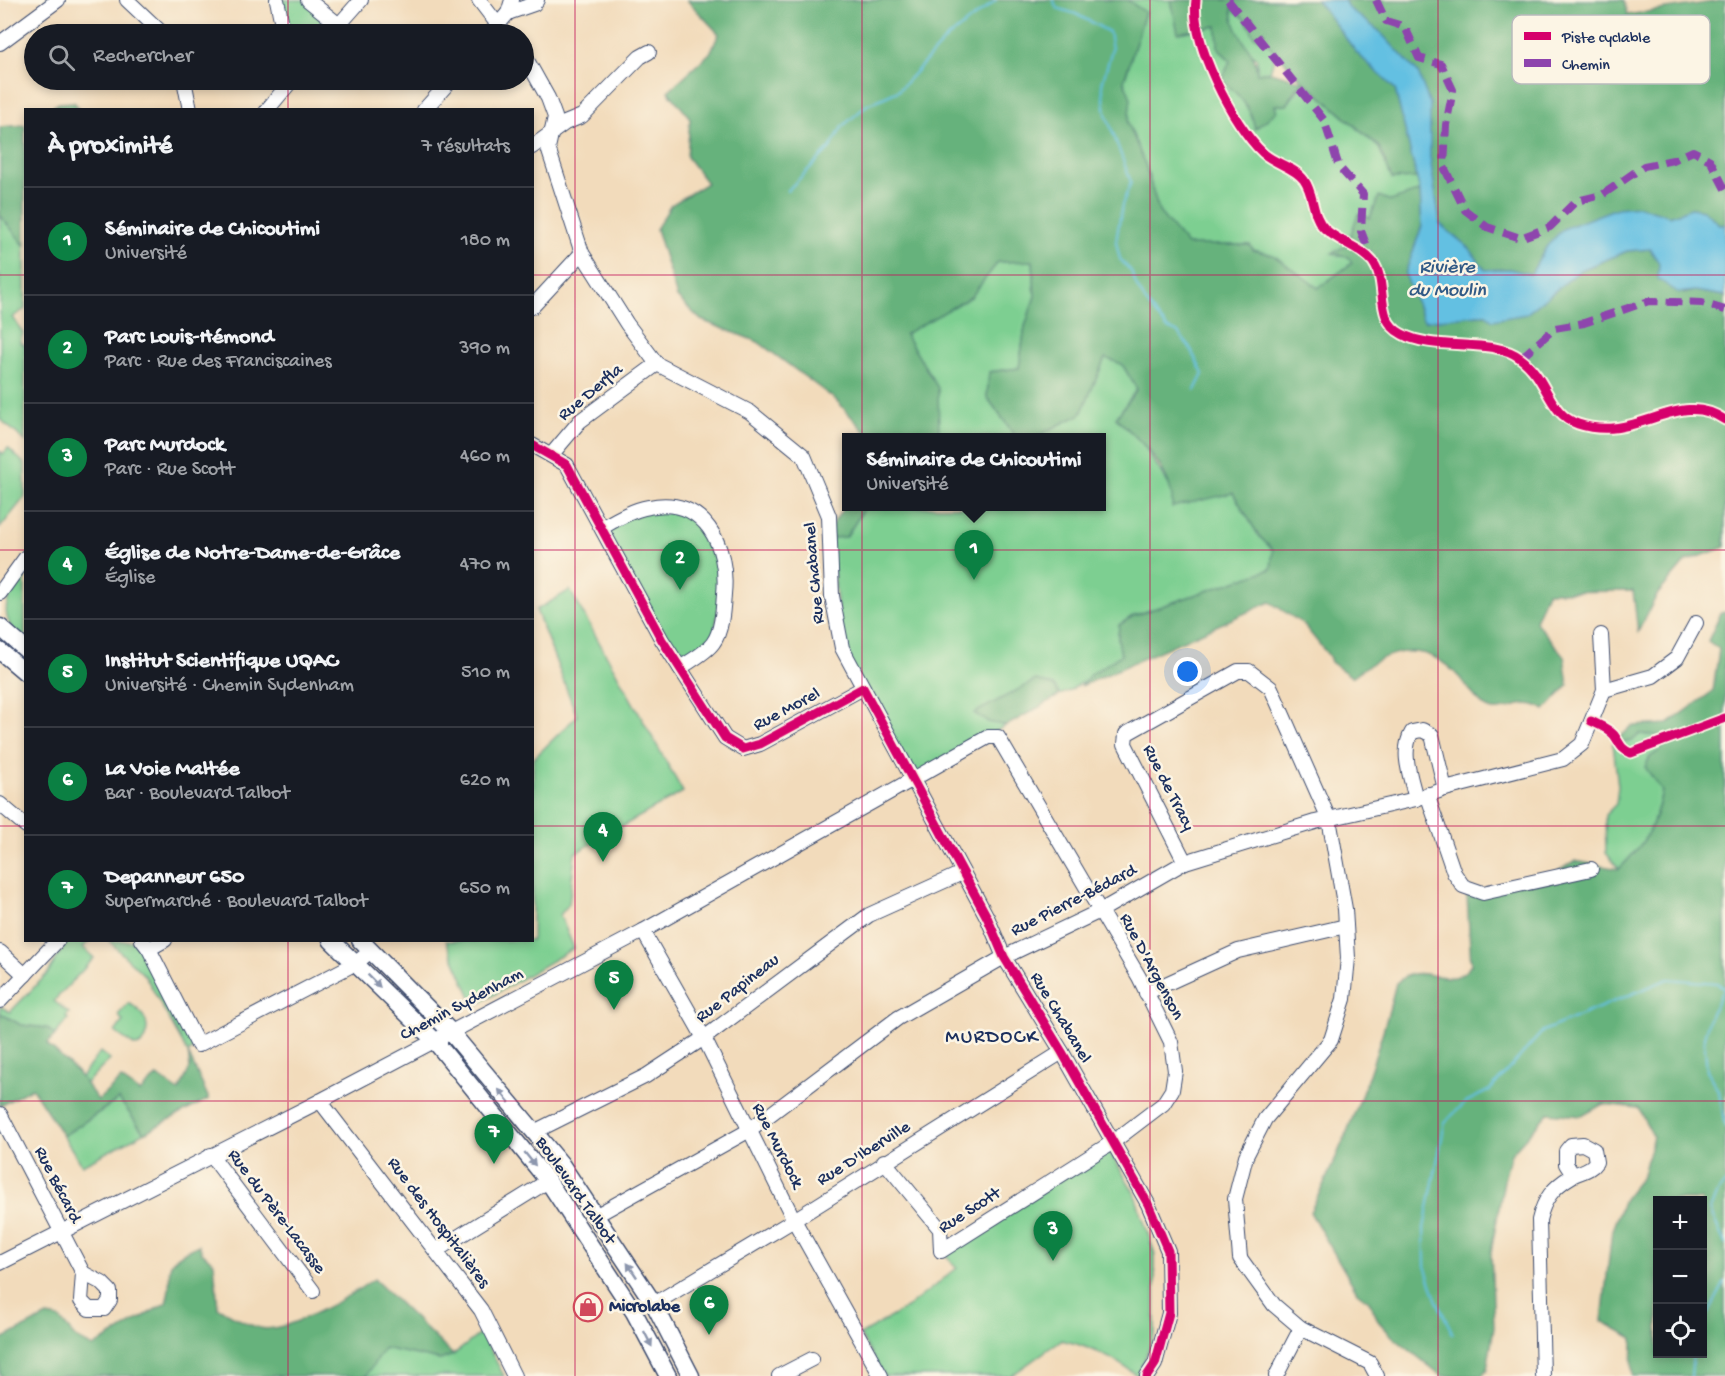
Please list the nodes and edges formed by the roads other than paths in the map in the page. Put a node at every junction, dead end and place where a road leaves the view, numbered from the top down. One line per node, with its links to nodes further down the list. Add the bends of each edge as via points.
1 (58, 0): 9 (street)
2 (127, 0): 10 (street)
3 (277, 0): 11 (street)
4 (309, 0): 12 (street)
5 (361, 0): 13 (street)
6 (479, 0): 14 (street)
7 (537, 0): 8 (street, via 534,4)
8 (510, 6): 15 (street)
9 (26, 24)
10 (152, 24)
11 (282, 24)
12 (330, 24)
13 (340, 24)
14 (493, 24)
15 (502, 24)
16 (24, 25): 17 (street)
17 (0, 43)
18 (649, 52): 26 (street, via 639,57 582,116)
19 (534, 73): 26 (street, Rue Chabanel, via 555,117)
20 (186, 90): 23 (street)
21 (284, 90): 24 (street)
22 (442, 90): 25 (street)
23 (190, 108)
24 (269, 108)
25 (426, 108)
26 (551, 134): 27 (street); 28 (street, Rue Chabanel, via 548,148)
27 (534, 146)
28 (582, 254): 29 (street); 30 (street, Rue Chabanel)
29 (534, 305)
30 (657, 364): 32 (street, Rue Derfla, via 580,421); 43 (street, Rue Chabanel, via 750,412 804,456 829,516 832,596 842,648)
31 (534, 446): 32 (street)
32 (552, 454): 33 (street, via 567,465)
33 (603, 527): 41 (street); 41 (street, via 633,511 673,506 695,512 710,528 725,566 723,615 713,643)
34 (24, 560): 35 (street)
35 (0, 593)
36 (1696, 623): 44 (street, via 1677,658 1653,676)
37 (0, 627): 39 (main road)
38 (1601, 635): 44 (street)
39 (24, 648)
40 (0, 651): 42 (main road)
41 (680, 668): 43 (street, Rue Morel, via 725,738 743,749 760,744)
42 (24, 671)
43 (863, 688): 46 (street, Rue Chabanel)
44 (1604, 690): 47 (street, Rue Pierre-Bédard, via 1582,744 1563,759)
45 (999, 737): 46 (street, Chemin Sydenham, via 988,737); 55 (street, Rue D'Argenson)
46 (912, 779): 54 (street, Rue Chabanel); 57 (street, Chemin Sydenham)
47 (1445, 789): 48 (street, Rue Pierre-Bédard); 48 (street, via 1432,735 1422,730 1412,732 1407,741 1407,759)
48 (1422, 797): 50 (street, Rue Pierre-Bédard); 53 (street, via 1463,886 1483,893)
49 (0, 804): 51 (street)
50 (1329, 819): 52 (street, Rue Pierre-Bédard); 52 (street, Rue de Tracy, via 1271,688 1258,675 1238,671 1126,734 1125,744); 56 (street)
51 (24, 824)
52 (1185, 862): 55 (street, Rue Pierre-Bédard)
53 (1591, 869)
54 (962, 873): 63 (street, Rue Chabanel); 69 (street, Rue Papineau, via 869,915)
55 (1100, 911): 63 (street, Rue Pierre-Bédard); 66 (street, Rue D'Argenson)
56 (1346, 926): 66 (street, via 1238,951); 89 (street, via 1344,999 1331,1040 1264,1119 1246,1156 1235,1199 1240,1258 1274,1305)
57 (643, 931): 68 (street, Chemin Sydenham); 69 (street, Rue Murdock)
58 (56, 942): 65 (street)
59 (333, 942): 64 (main road, Boulevard Talbot)
60 (146, 945): 64 (street, via 198,1045)
61 (365, 946): 64 (street); 68 (main road, Boulevard Talbot)
62 (0, 952): 65 (street)
63 (1004, 957): 71 (street, Rue Chabanel); 74 (street, Rue Pierre-Bédard, via 898,1018)
64 (356, 963): 70 (main road, Boulevard Talbot, one-way to 70)
65 (25, 975): 67 (street)
66 (1146, 993): 76 (street, Rue D'Argenson, via 1171,1042 1175,1071 1172,1090 1163,1104)
67 (0, 1001)
68 (450, 1031): 70 (street, Chemin Sydenham); 75 (main road, Boulevard Talbot, one-way to 68)
69 (704, 1038): 74 (street, Rue Murdock); 75 (street, Rue Papineau, via 646,1076)
70 (434, 1040): 72 (street, Chemin Sydenham); 80 (main road, Boulevard Talbot, one-way to 80)
71 (1062, 1052): 76 (street, Rue Chabanel); 78 (street, Rue D'Iberville)
72 (320, 1101): 77 (street, Chemin Sydenham); 84 (street, Rue des Hospitalières)
73 (0, 1114): 83 (street, Rue Bécard)
74 (748, 1131): 81 (street, Rue Pierre-Bédard); 82 (street, Rue Murdock)
75 (534, 1132): 81 (main road, Boulevard Talbot, via 561,1164)
76 (1113, 1142): 78 (street, Rue Scott, via 941,1251 940,1229); 96 (street, Rue Chabanel, via 1148,1204 1168,1251 1169,1313 1155,1364)
77 (211, 1155): 83 (street, Chemin Sydenham); 87 (street, Rue du Père-Lacasse)
78 (884, 1161): 82 (street, Rue D'Iberville)
79 (1573, 1175): 99 (street, via 1545,1197 1539,1220)
80 (548, 1181): 84 (street); 92 (main road, Boulevard Talbot, one-way to 92, via 634,1312)
81 (595, 1216): 88 (main road, Boulevard Talbot, one-way to 81)
82 (794, 1220): 88 (street, Rue D'Iberville); 95 (street, Rue Murdock)
83 (61, 1232): 85 (street, Chemin Sydenham); 86 (street, Rue Bécard)
84 (437, 1250): 91 (street, Rue des Hospitalières, via 481,1310)
85 (0, 1263)
86 (83, 1273)
87 (313, 1291)
88 (654, 1304): 93 (main road, Boulevard Talbot)
89 (1301, 1328): 97 (street); 98 (street, via 1370,1363)
90 (812, 1359): 94 (street)
91 (514, 1376)
92 (668, 1376)
93 (691, 1376)
94 (779, 1376)
95 (881, 1376)
96 (1147, 1376)
97 (1276, 1376)
98 (1377, 1376)
99 (1543, 1376)

